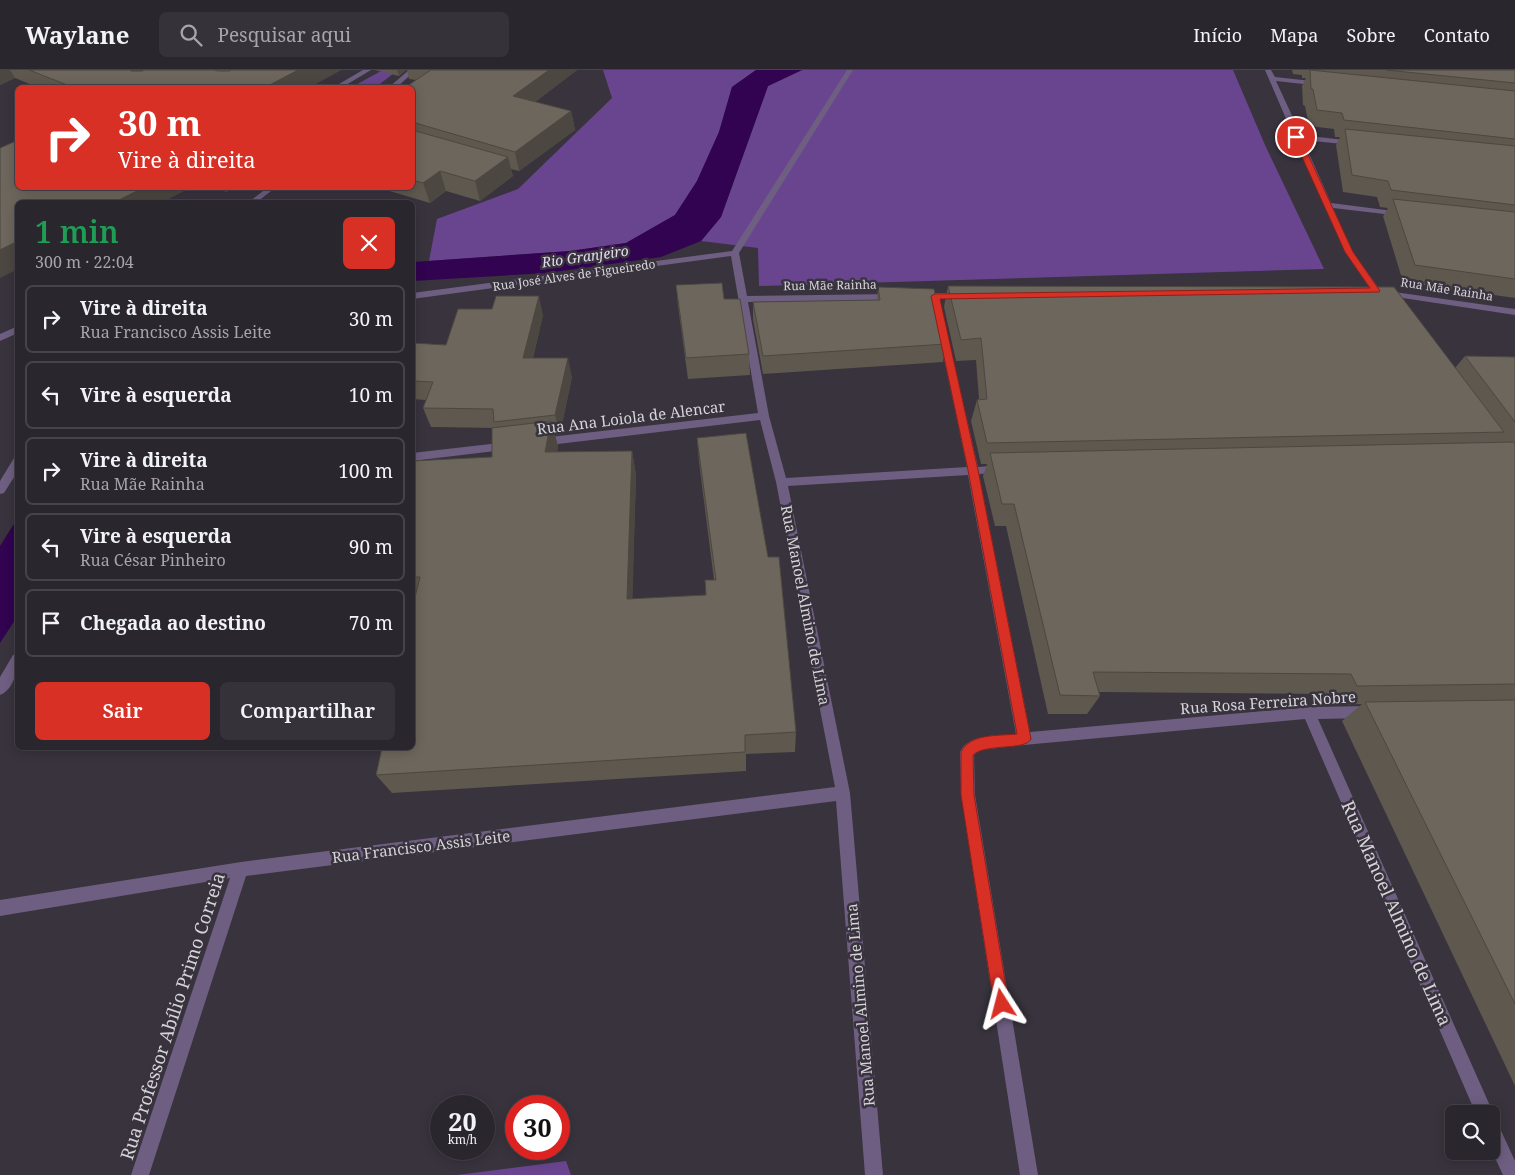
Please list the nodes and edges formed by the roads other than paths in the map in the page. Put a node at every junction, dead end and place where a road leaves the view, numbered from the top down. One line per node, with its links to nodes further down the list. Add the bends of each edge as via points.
1 (368, 70): 5 (street)
2 (413, 70): 6 (street)
3 (850, 70): 14 (street)
4 (1270, 74): 7 (street); 8 (street)
5 (341, 85)
6 (395, 85)
7 (1330, 85)
8 (1296, 137): 9 (street); 12 (street)
9 (1363, 144)
10 (268, 190): 11 (street)
11 (256, 200)
12 (1329, 205): 13 (street); 15 (street, via 1349,252)
13 (1407, 214)
14 (735, 253): 17 (street, Rua José Alves de Figueiredo); 18 (street, Rua Manoel Almino de Lima)
15 (1372, 291): 20 (street); 21 (street, Rua Mãe Rainha)
16 (975, 295): 19 (street, Rua Mãe Rainha)
17 (415, 296)
18 (745, 300): 19 (street, Rua Mãe Rainha); 24 (street, Rua Manoel Almino de Lima)
19 (937, 306): 28 (street)
20 (1387, 307)
21 (1515, 312)
22 (15, 330): 23 (street)
23 (0, 338)
24 (764, 416): 25 (street, Rua Ana Loiola de Alencar); 29 (street, Rua Manoel Almino de Lima)
25 (415, 457)
26 (15, 466): 30 (street)
27 (1012, 469): 28 (street)
28 (973, 470): 29 (street); 35 (street)
29 (782, 482): 36 (street, Rua Manoel Almino de Lima)
30 (0, 490)
31 (15, 664): 32 (street)
32 (0, 689)
33 (1388, 712): 34 (street, Rua Rosa Ferreira Nobre)
34 (1309, 713): 35 (street, Rua Rosa Ferreira Nobre); 39 (street, Rua Manoel Almino de Lima)
35 (1024, 739): 43 (street, via 976,744 967,752 968,795)
36 (843, 793): 37 (street, Rua Francisco Assis Leite); 42 (street, Rua Manoel Almino de Lima)
37 (241, 869): 38 (street, Rua Francisco Assis Leite); 41 (street, Rua Professor Abílio Primo Correia)
38 (0, 908)
39 (1481, 1105)
40 (1500, 1148): 44 (street)
41 (140, 1175)
42 (874, 1175)
43 (1029, 1175)
44 (1512, 1175)

